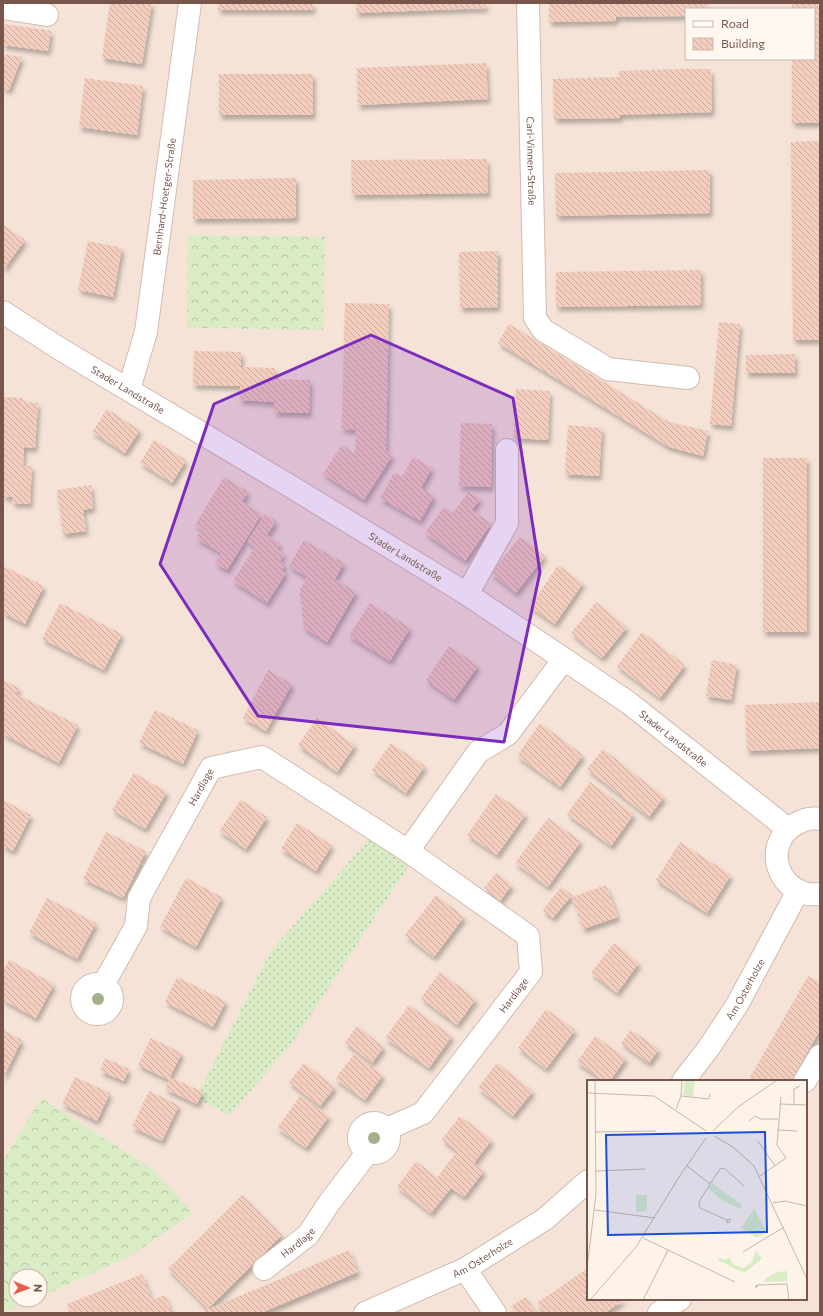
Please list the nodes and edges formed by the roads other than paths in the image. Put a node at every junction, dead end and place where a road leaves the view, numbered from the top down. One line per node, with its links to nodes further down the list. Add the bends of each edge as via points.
1 (190, 3): 7 (street, Bernhard-Hoetger-Straße, via 146,332)
2 (528, 3): 6 (street, Carl-Vinnen-Straße, via 535,318 543,330 608,369)
3 (3, 8): 4 (street)
4 (47, 15)
5 (3, 312): 7 (street, Stader Landstraße, via 60,349)
6 (688, 378)
7 (130, 389): 9 (street, Stader Landstraße)
8 (507, 450): 9 (street, via 507,523)
9 (467, 594): 10 (street, Stader Landstraße)
10 (564, 659): 12 (street, Stader Landstraße, via 629,703); 13 (street, via 508,734 478,752)
11 (820, 819): 12 (street, via 800,821)
12 (788, 829): 14 (street, via 780,839 776,851 777,864 781,876)
13 (408, 851): 16 (street, Hardlage, via 262,757 211,768 139,898 136,926); 22 (street, Hardlage, via 528,936 531,972 423,1113 387,1129 390,1140 386,1148 376,1154 368,1152 308,1235)
14 (798, 891): 15 (street); 18 (street, Am Osterholze, via 737,1006)
15 (820, 894)
16 (103, 985)
17 (820, 1056): 19 (street)
18 (684, 1080)
19 (806, 1080)
20 (587, 1182): 21 (street, Am Osterholze, via 545,1218)
21 (465, 1268): 24 (street, Am Osterholze); 25 (street)
22 (264, 1269)
23 (678, 1300): 26 (street)
24 (365, 1313)
25 (495, 1313)
26 (659, 1313)

